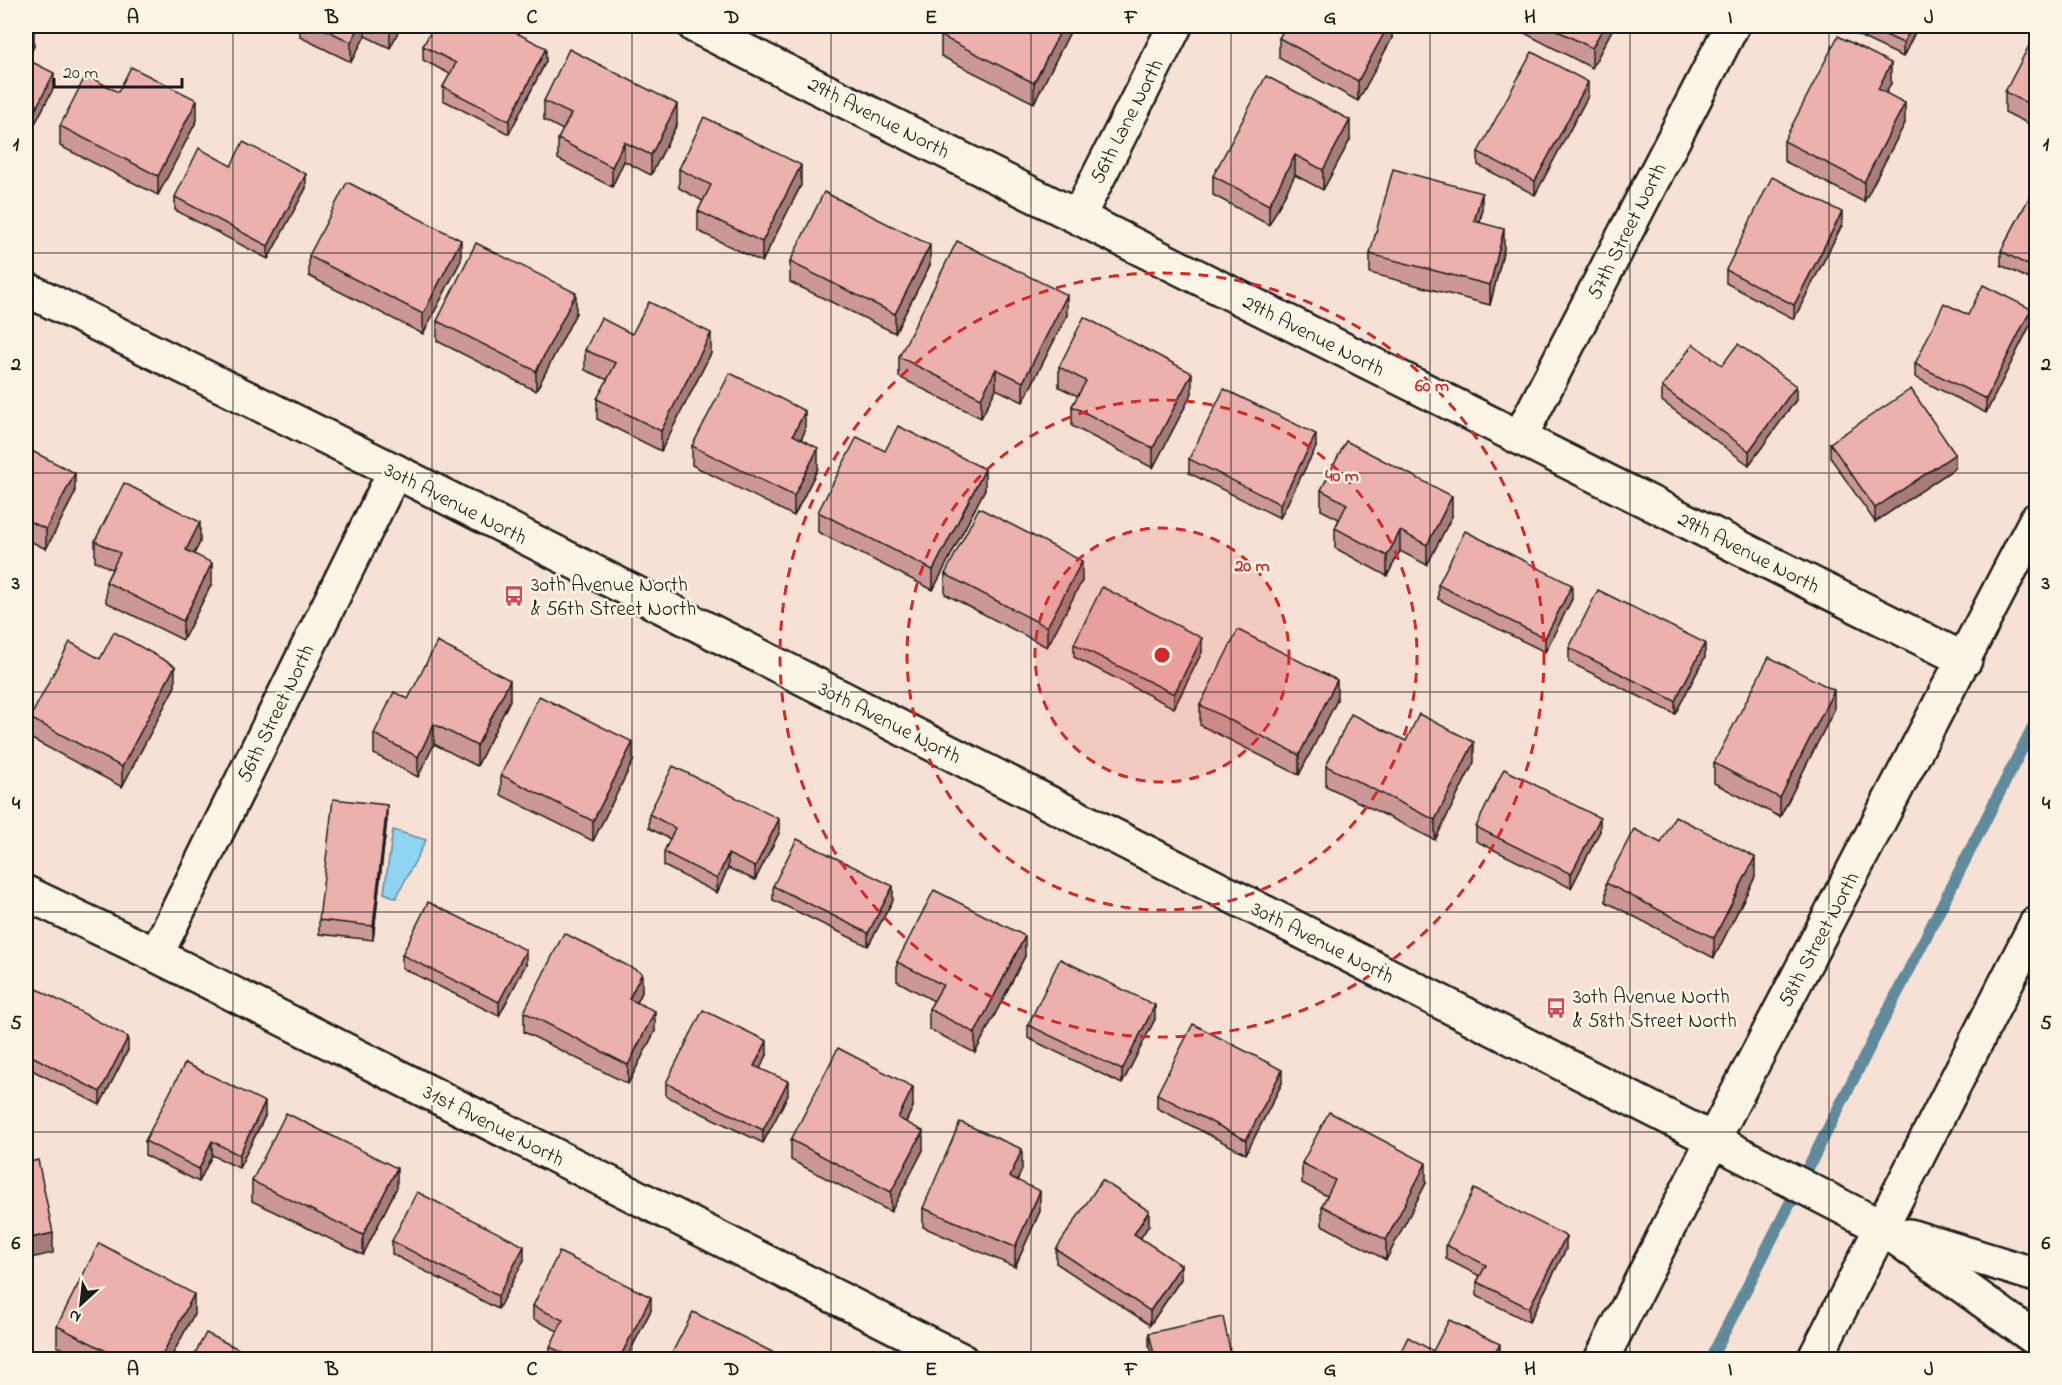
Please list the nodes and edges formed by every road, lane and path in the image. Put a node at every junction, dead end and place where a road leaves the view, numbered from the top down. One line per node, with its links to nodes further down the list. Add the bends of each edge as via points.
1 (695, 26): 4 (street, 29th Avenue North)
2 (1175, 26): 4 (street, 56th Lane North)
3 (1732, 26): 6 (street, 57th Street North)
4 (1078, 217): 6 (street, 29th Avenue North)
5 (26, 289): 7 (street, 30th Avenue North)
6 (1520, 437): 9 (street, 29th Avenue North)
7 (395, 471): 12 (street, 56th Street North); 13 (street, 30th Avenue North)
8 (2037, 520): 9 (street, 58th Street North)
9 (1965, 660): 13 (street, 58th Street North)
10 (26, 893): 12 (street, 31st Avenue North)
11 (2037, 924): 14 (street)
12 (156, 955): 17 (street, 31st Avenue North)
13 (1713, 1140): 14 (street, 30th Avenue North); 18 (street, 58th Street North)
14 (1881, 1227): 15 (street); 16 (street); 19 (street)
15 (2037, 1275)
16 (2037, 1339)
17 (961, 1359)
18 (1601, 1359)
19 (1814, 1359)

